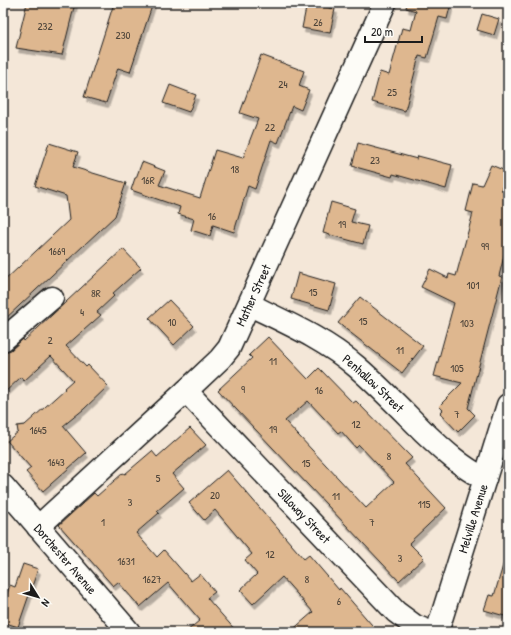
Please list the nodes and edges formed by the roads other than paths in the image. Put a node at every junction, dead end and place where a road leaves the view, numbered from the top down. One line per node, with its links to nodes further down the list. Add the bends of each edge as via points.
1 (385, 3): 3 (street, Mather Street)
2 (52, 298): 4 (street)
3 (250, 305): 5 (street, Mather Street, via 225,354); 7 (street, Penhallow Street, via 337,351 464,468)
4 (3, 340)
5 (186, 391): 9 (street, Mather Street); 11 (street, Silloway Street, via 396,612 411,624)
6 (508, 405): 7 (street, Melville Avenue)
7 (485, 479): 12 (street, Melville Avenue)
8 (3, 486): 9 (street, Dorchester Avenue)
9 (38, 527): 10 (street, Dorchester Avenue)
10 (129, 632)
11 (430, 632)
12 (437, 632)

